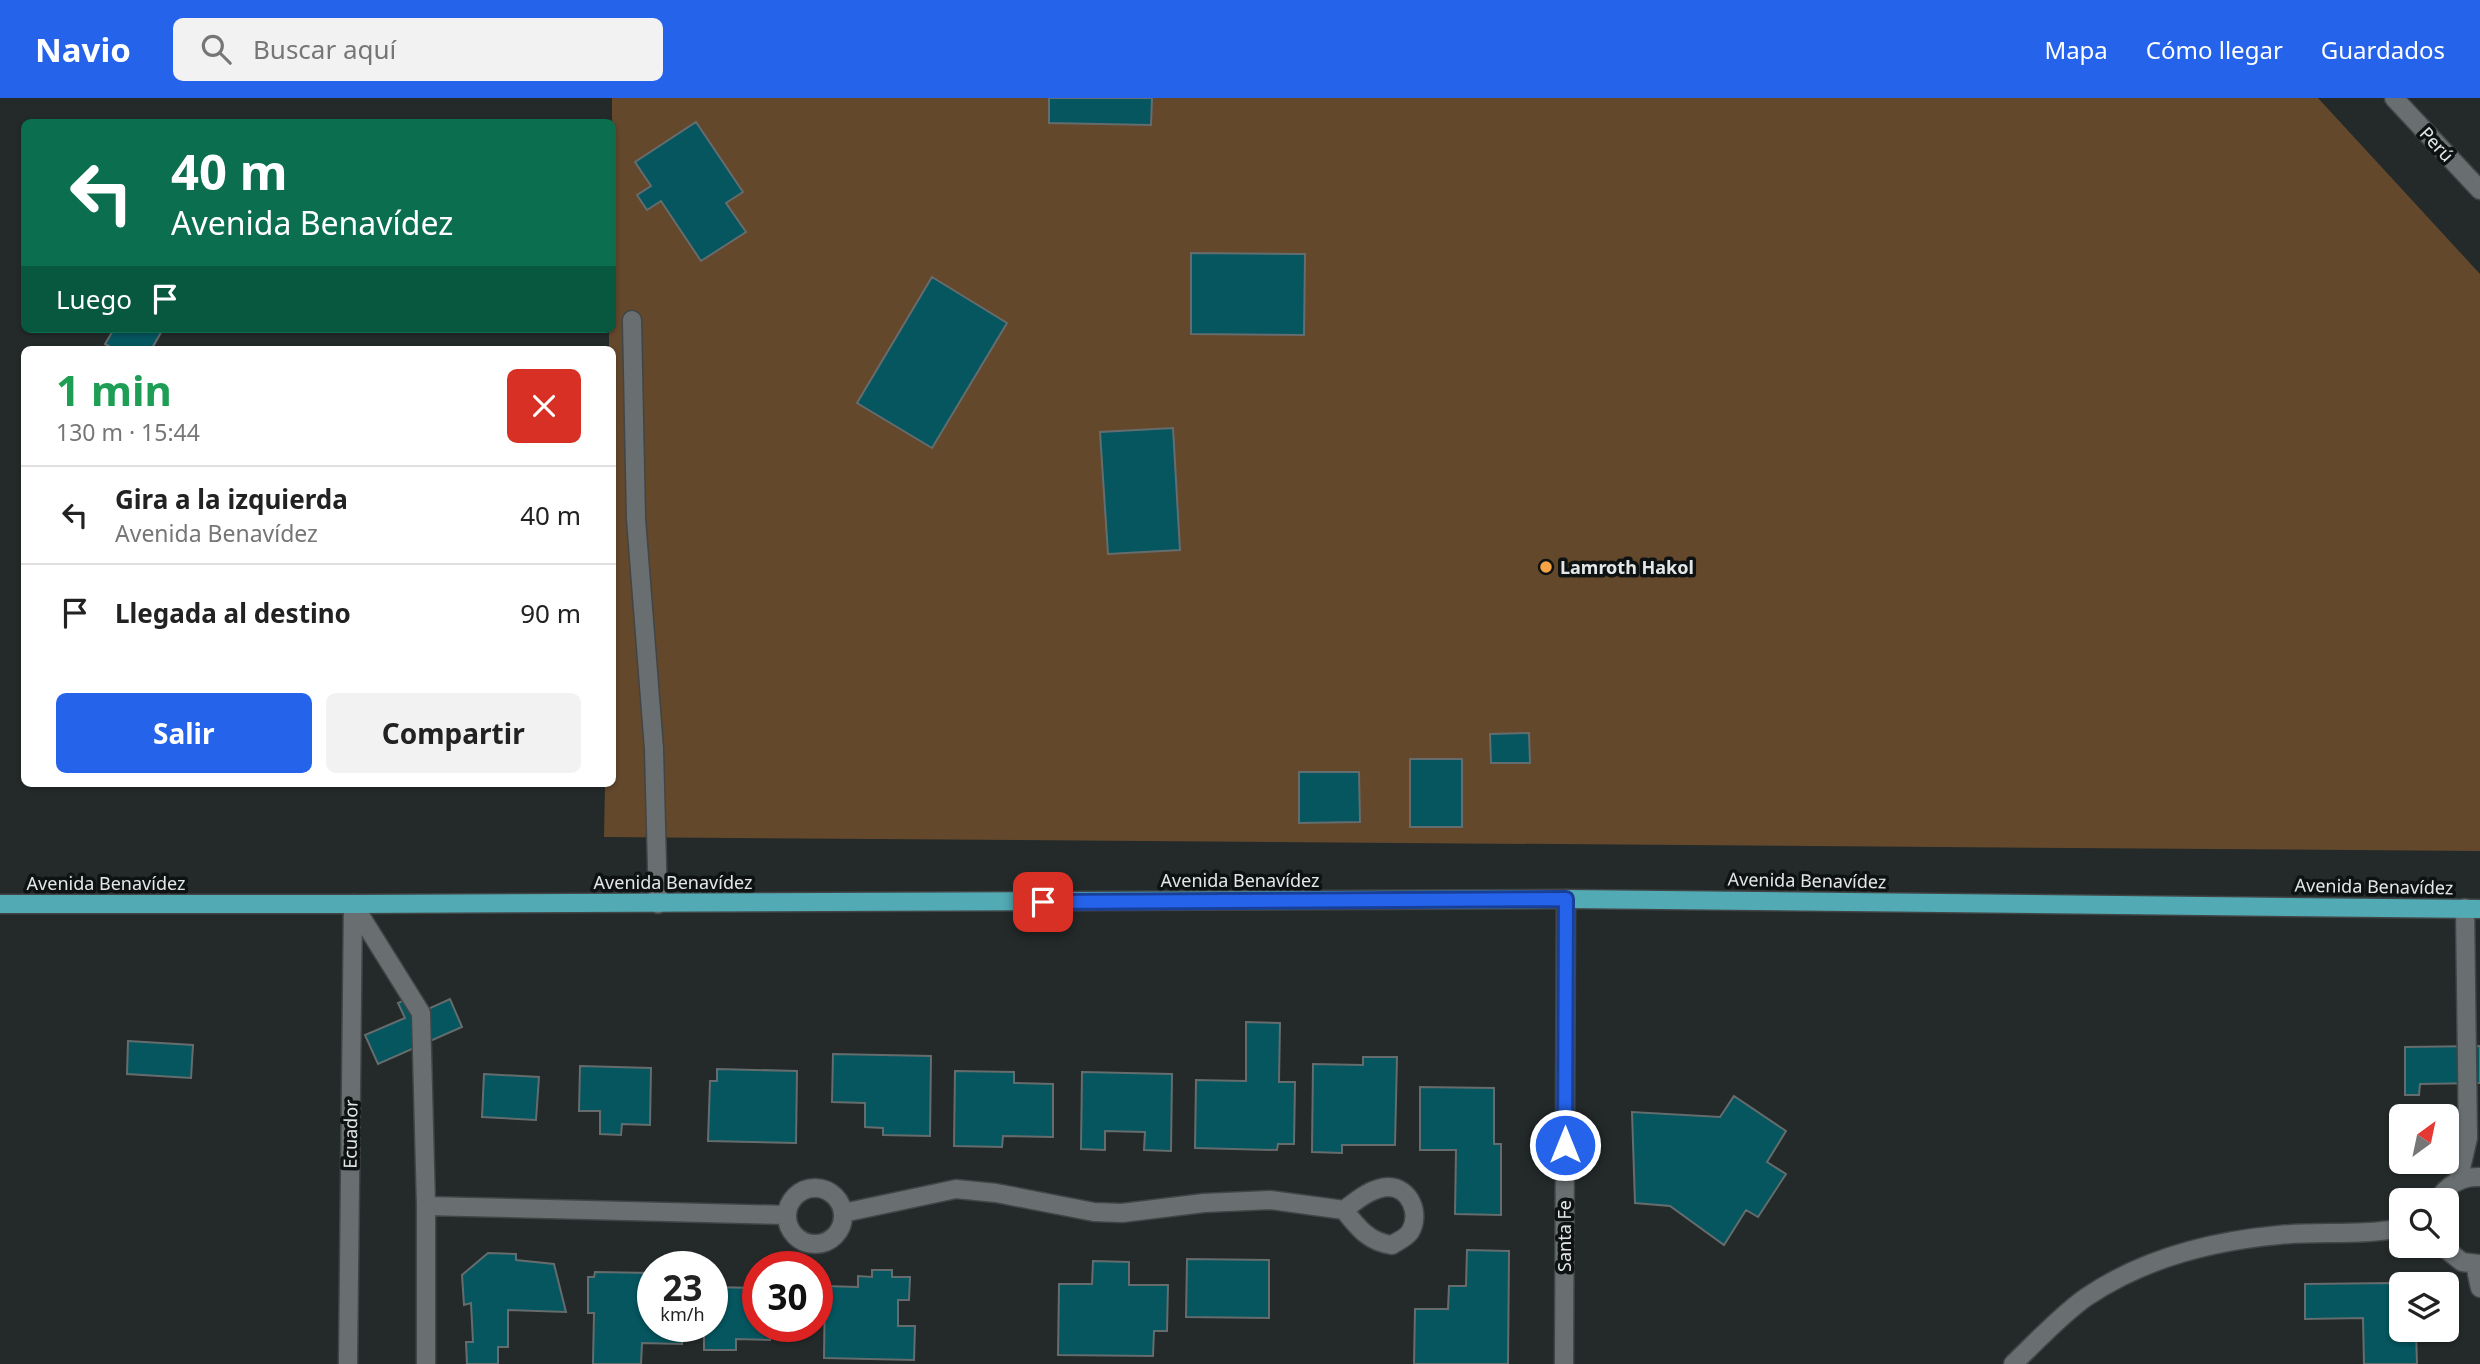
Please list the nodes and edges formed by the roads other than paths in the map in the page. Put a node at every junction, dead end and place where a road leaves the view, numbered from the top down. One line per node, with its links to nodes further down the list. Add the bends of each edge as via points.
1 (2395, 98): 2 (street, Perú)
2 (2480, 190)
3 (632, 320): 7 (street, via 636,519 654,749)
4 (1566, 899): 7 (main road, Avenida Benavídez); 8 (main road, Avenida Benavídez); 22 (street, Santa Fe)
5 (0, 904): 6 (main road, Avenida Benavídez)
6 (353, 904): 7 (main road, Avenida Benavídez); 12 (street, via 421,1013); 20 (street, Ecuador)
7 (657, 904)
8 (2473, 909): 10 (street, via 2468,1138)
9 (2480, 1177): 10 (street)
10 (2458, 1181): 11 (street)
11 (2448, 1188)
12 (426, 1206): 15 (street); 21 (street)
13 (1345, 1210): 14 (street, via 1270,1200 1094,1212 956,1189)
14 (843, 1213): 15 (street, via 827,1191 809,1188 793,1198); 15 (street, via 839,1231 816,1244 792,1233)
15 (787, 1215)
16 (2389, 1230): 23 (street, via 2224,1242 2148,1263 2087,1297)
17 (2457, 1258): 18 (street)
18 (2478, 1264): 19 (street)
19 (2480, 1287)
20 (348, 1364)
21 (426, 1364)
22 (1563, 1364)
23 (2013, 1364)

